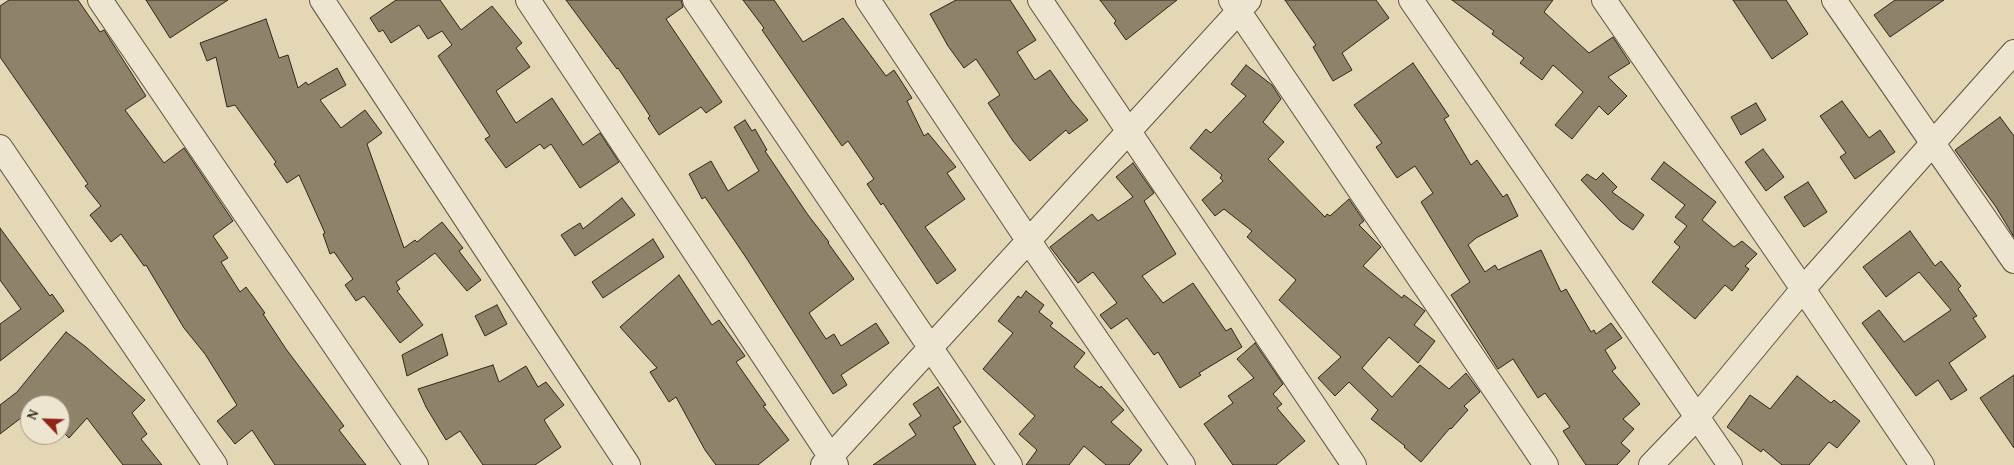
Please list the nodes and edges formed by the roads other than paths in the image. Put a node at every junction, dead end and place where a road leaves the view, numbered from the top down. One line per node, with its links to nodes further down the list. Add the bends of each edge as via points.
1 (100, 0): 22 (street)
2 (322, 0): 23 (street)
3 (528, 0): 20 (street)
4 (695, 0): 18 (street)
5 (868, 0): 15 (street)
6 (1040, 0): 12 (street)
7 (1411, 0): 19 (street)
8 (1604, 0): 17 (street)
9 (1834, 0): 13 (street)
10 (1239, 4): 12 (street); 27 (street)
11 (2014, 52): 13 (street)
12 (1130, 132): 15 (street); 26 (street)
13 (1933, 142): 16 (street); 17 (street)
14 (0, 147): 21 (street)
15 (1028, 240): 18 (street); 25 (street)
16 (2014, 261)
17 (1804, 289): 19 (street); 30 (street)
18 (930, 347): 20 (street); 24 (street)
19 (1697, 417): 28 (street); 29 (street)
20 (830, 462)
21 (215, 465)
22 (416, 465)
23 (628, 465)
24 (1010, 465)
25 (1183, 465)
26 (1354, 465)
27 (1546, 465)
28 (1651, 465)
29 (1730, 465)
30 (1922, 465)

